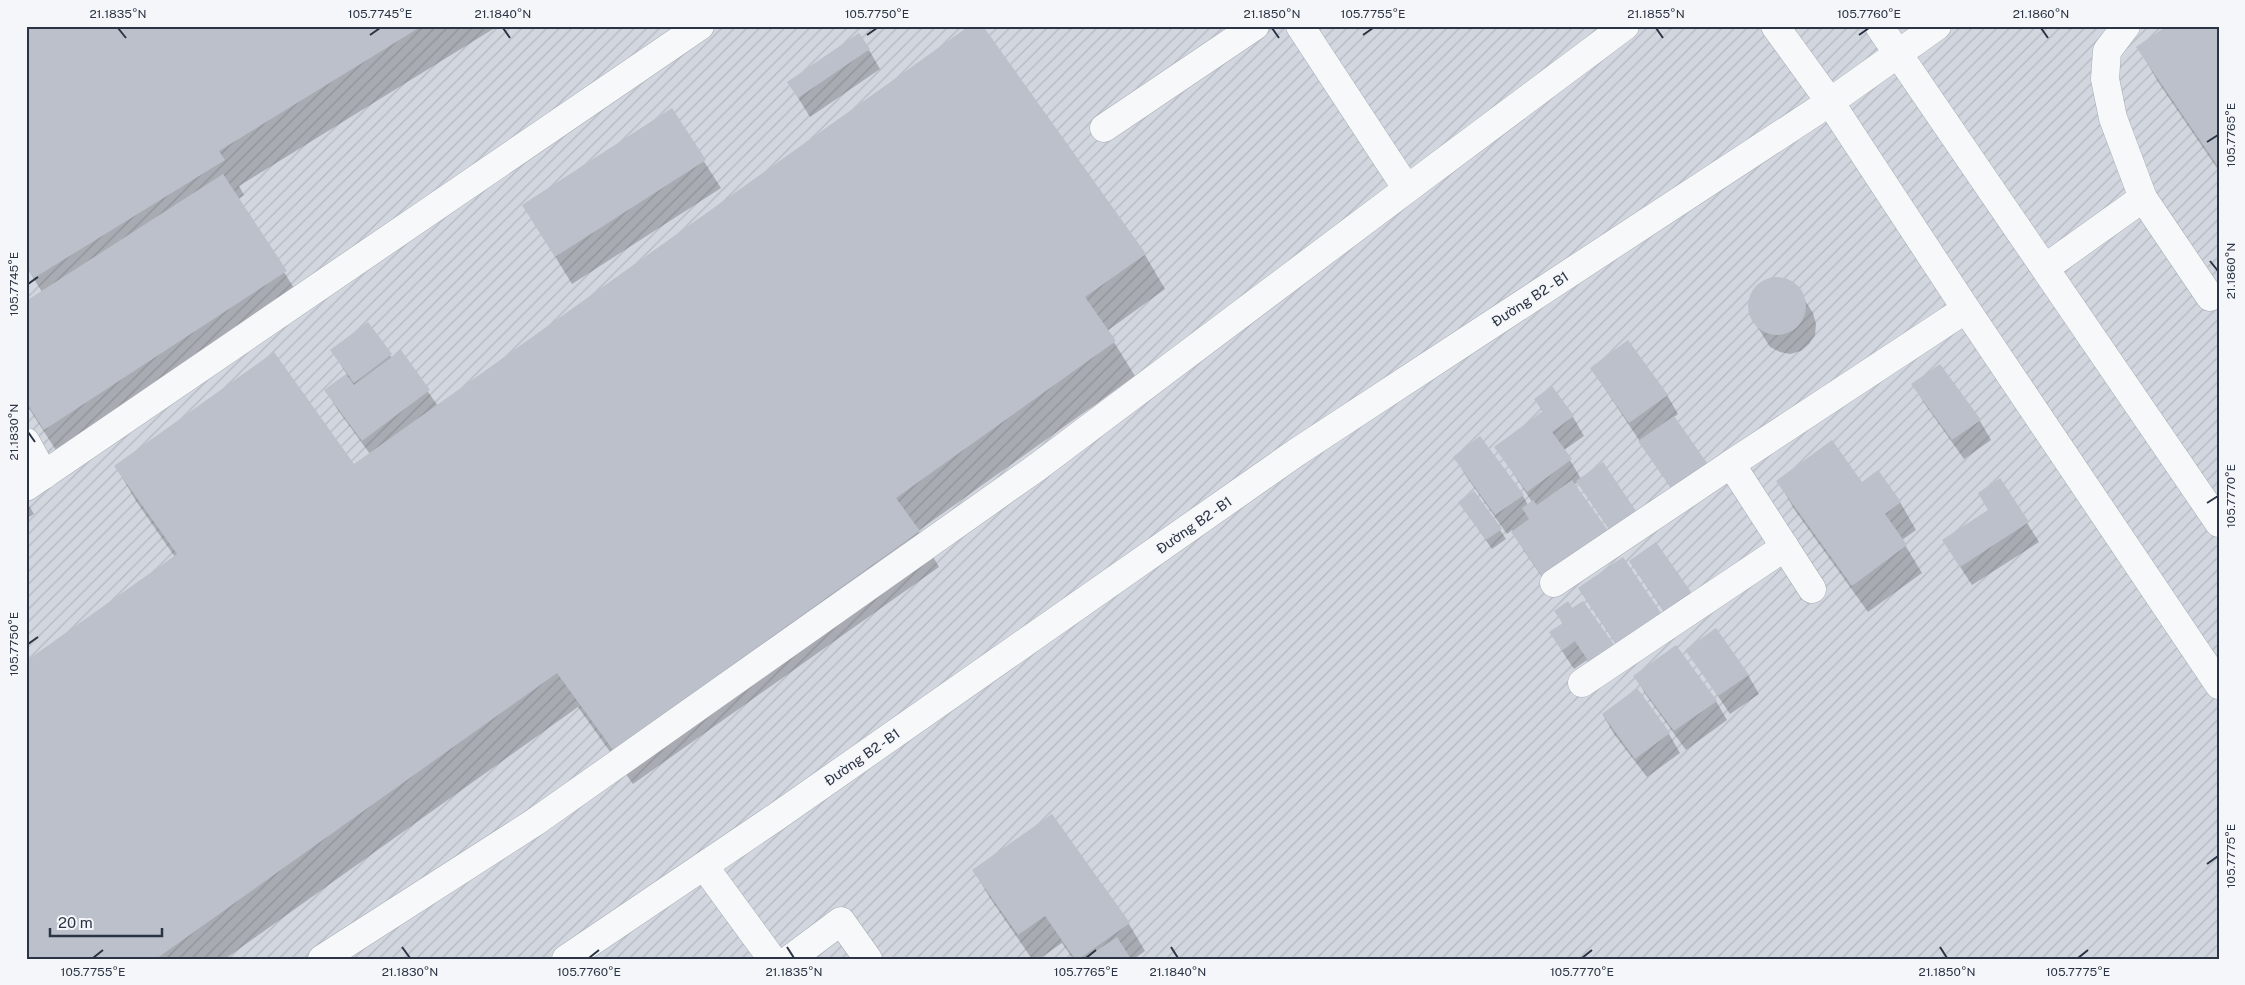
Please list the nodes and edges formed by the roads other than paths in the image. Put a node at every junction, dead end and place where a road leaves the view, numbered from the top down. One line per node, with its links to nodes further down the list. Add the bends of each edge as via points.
1 (700, 26): 19 (street)
2 (1254, 26): 11 (street)
3 (1300, 26): 12 (street)
4 (1625, 26): 12 (street)
5 (1775, 26): 10 (street)
6 (1880, 26): 9 (street)
7 (1937, 26): 9 (street, Đường B2 - B1)
8 (2126, 26): 13 (street, via 2107,52 2105,79 2113,118)
9 (1898, 53): 10 (street, Đường B2 - B1); 14 (street)
10 (1830, 102): 16 (street); 26 (street, Đường B2 - B1, via 1297,452)
11 (1104, 128)
12 (1407, 189): 27 (street, via 1036,468 535,822)
13 (2143, 198): 14 (street); 15 (street)
14 (2045, 268): 20 (street)
15 (2210, 297)
16 (1966, 310): 18 (street); 25 (street)
17 (26, 442): 19 (street)
18 (1731, 464): 21 (street); 22 (street)
19 (35, 481)
20 (2219, 523)
21 (1785, 547): 23 (street); 24 (street)
22 (1554, 583)
23 (1812, 589)
24 (1582, 683)
25 (2219, 685)
26 (704, 866): 28 (street, Đường B2 - B1); 29 (street)
27 (322, 959)
28 (566, 959)
29 (772, 959)
30 (790, 959): 31 (street, via 841,921)
31 (868, 959)

